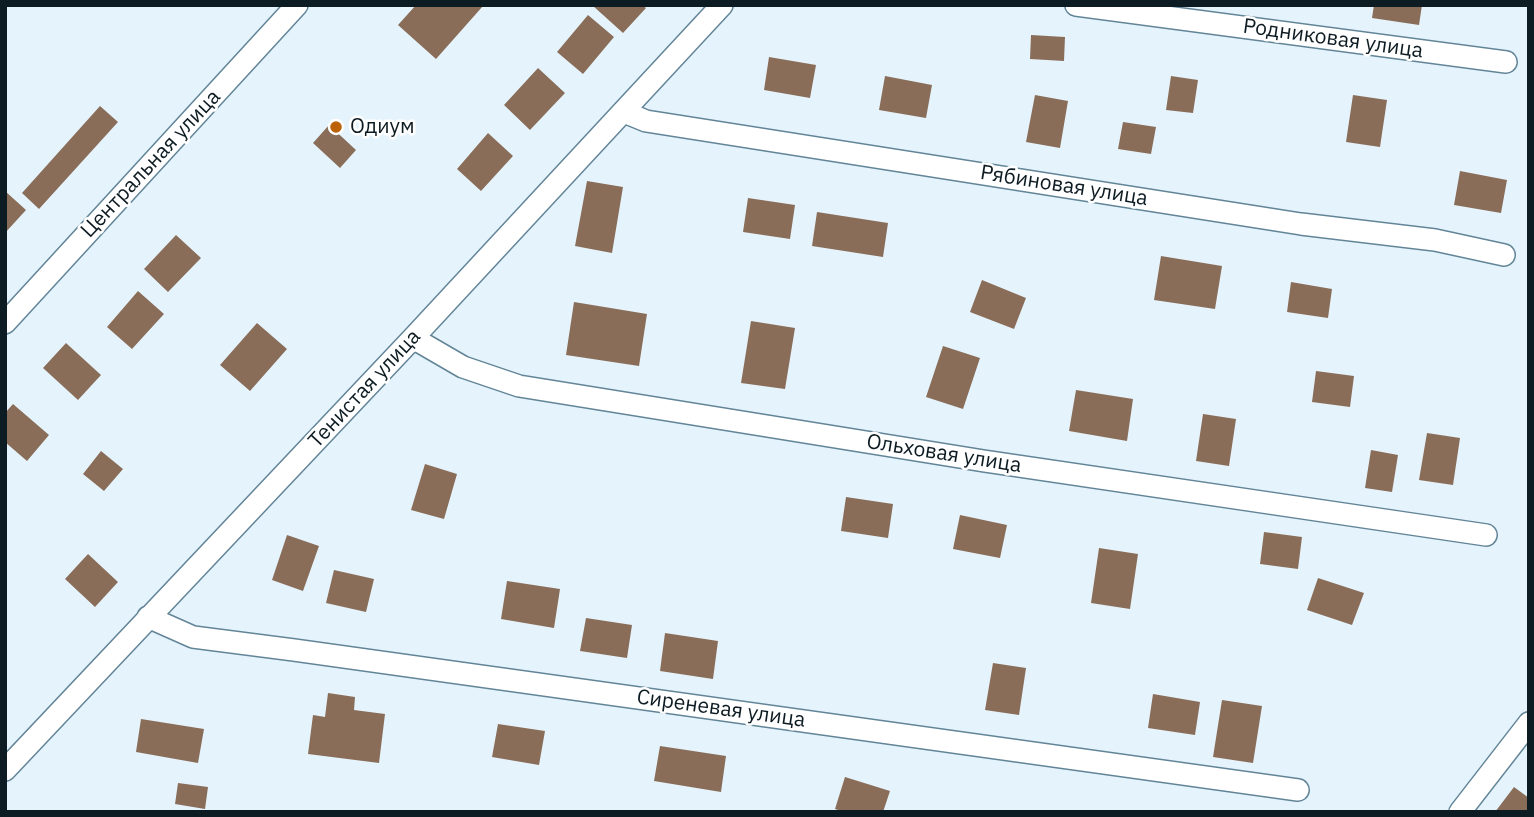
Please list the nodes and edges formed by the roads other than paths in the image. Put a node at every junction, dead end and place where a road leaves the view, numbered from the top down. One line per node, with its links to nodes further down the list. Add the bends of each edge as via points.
1 (298, 5): 7 (street, Центральная улица)
2 (723, 5): 5 (street, Тенистая улица)
3 (1076, 5): 4 (street, Родниковая улица)
4 (1506, 62)
5 (624, 113): 6 (street, Рябиновая улица, via 646,121 1301,224 1435,240); 8 (street, Тенистая улица)
6 (1504, 256)
7 (5, 323)
8 (413, 338): 9 (street, Ольховая улица, via 463,367 519,386); 10 (street, Тенистая улица)
9 (1486, 536)
10 (148, 617): 12 (street, Тенистая улица); 13 (street, Сиреневая улица, via 193,637)
11 (1529, 723): 14 (street)
12 (5, 770)
13 (1298, 790)
14 (1460, 812)

